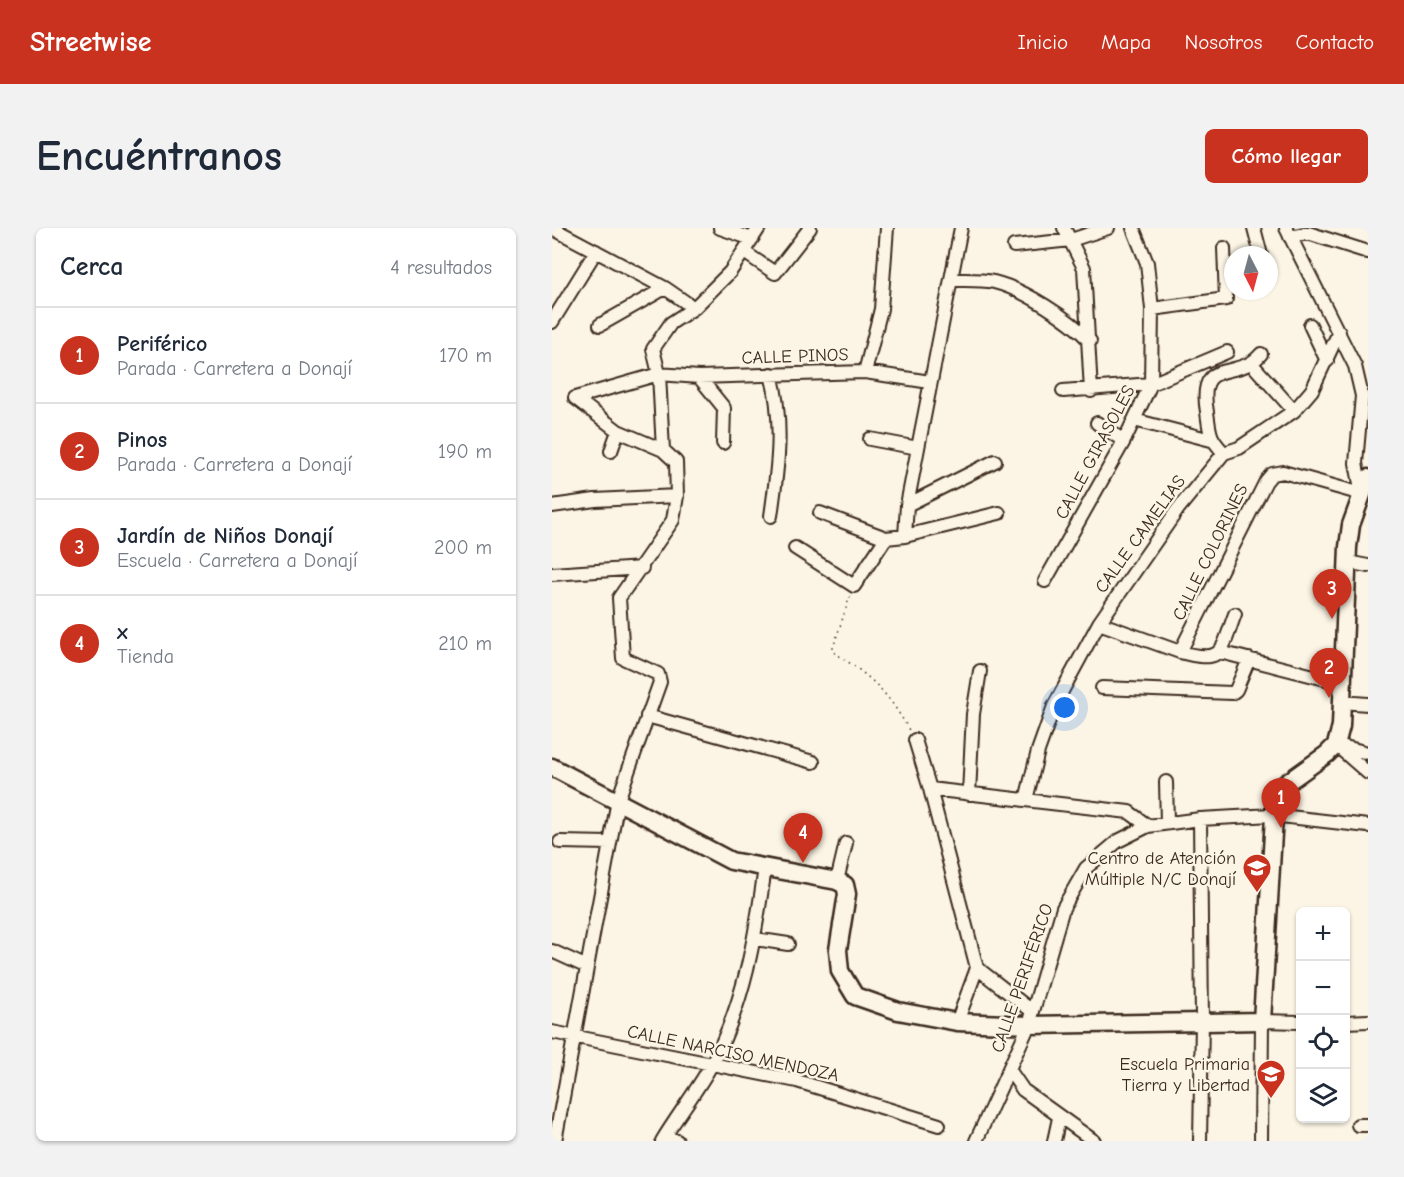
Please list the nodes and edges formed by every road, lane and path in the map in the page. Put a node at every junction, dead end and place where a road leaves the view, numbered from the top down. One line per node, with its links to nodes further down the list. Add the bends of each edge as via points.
1 (552, 228): 16 (street)
2 (720, 228): 11 (street)
3 (810, 228): 17 (street, via 775,273)
4 (887, 228): 33 (street, via 881,309)
5 (961, 228): 19 (street)
6 (1064, 228): 13 (street)
7 (1108, 228): 13 (street)
8 (1132, 228): 23 (street, CALLE GIRASOLES, via 1147,263)
9 (1254, 228): 15 (street)
10 (1307, 231): 12 (street); 18 (street)
11 (756, 233): 17 (street)
12 (1288, 233): 27 (street)
13 (1071, 240): 14 (street); 28 (street, via 1084,268)
14 (1014, 246)
15 (1259, 246)
16 (596, 251): 20 (street); 24 (street)
17 (744, 252): 22 (street, via 730,273)
18 (1368, 252)
19 (951, 280): 28 (street, via 994,282 1017,292 1063,318); 37 (street)
20 (665, 288): 22 (street); 25 (street)
21 (1224, 299): 23 (street)
22 (694, 308): 34 (street, via 671,323 653,349)
23 (1152, 309): 38 (street, CALLE GIRASOLES)
24 (552, 322)
25 (600, 325)
26 (1310, 325): 31 (street)
27 (1339, 332): 31 (street, CALLE CAMELIAS); 54 (street, via 1355,366 1362,396 1356,463)
28 (1090, 341): 40 (street)
29 (1227, 352): 38 (street)
30 (1261, 354): 32 (street)
31 (1327, 361): 41 (street, CALLE CAMELIAS, via 1312,390)
32 (1252, 364): 41 (street); 46 (street, via 1229,369 1206,382)
33 (865, 372): 35 (street, CALLE PINOS); 37 (street, CALLE PINOS)
34 (659, 374): 36 (street, CALLE PINOS); 44 (street, CALLE PINOS, via 575,398); 50 (street)
35 (771, 374): 36 (street, CALLE PINOS); 60 (street, via 779,402 780,450)
36 (699, 376): 48 (street, via 724,408)
37 (930, 382): 49 (street)
38 (1151, 384): 40 (street); 42 (street, CALLE GIRASOLES)
39 (1063, 391): 40 (street)
40 (1090, 391)
41 (1294, 411): 52 (street, CALLE CAMELIAS, via 1239,448)
42 (1134, 420): 46 (street); 47 (street, CALLE GIRASOLES)
43 (1097, 423): 47 (street)
44 (618, 431): 50 (street); 51 (street)
45 (870, 439): 49 (street)
46 (1211, 440): 52 (street)
47 (1124, 441): 68 (street, CALLE GIRASOLES)
48 (723, 442)
49 (918, 448): 56 (street)
50 (663, 450): 55 (street, via 676,462)
51 (611, 451)
52 (1224, 453): 71 (street, CALLE CAMELIAS, via 1178,509)
53 (995, 461): 56 (street)
54 (1365, 486): 64 (main road, via 1351,525); 72 (street, CALLE COLORINES, via 1283,472 1272,474)
55 (677, 496): 57 (street); 66 (street, via 673,520)
56 (907, 505): 61 (street)
57 (552, 506)
58 (820, 513): 62 (street)
59 (999, 513): 61 (street)
60 (771, 516)
61 (905, 536): 62 (street)
62 (886, 538): 69 (street)
63 (795, 548): 69 (street)
64 (1347, 562): 65 (street); 76 (main road)
65 (1368, 566)
66 (642, 568): 67 (street); 80 (street, via 619,598 623,658 660,678)
67 (552, 574)
68 (1045, 581)
69 (854, 586): 81 (path, via 832,651 871,676 893,701)
70 (1235, 614): 73 (street)
71 (1099, 623): 72 (street); 91 (street, CALLE CAMELIAS, via 1054,706)
72 (1180, 652): 73 (street, via 1199,657 1214,657)
73 (1220, 652): 74 (street)
74 (1249, 659): 76 (street); 77 (street, via 1232,693)
75 (980, 671): 89 (street, via 973,714)
76 (1341, 683): 78 (main road)
77 (1102, 688)
78 (1340, 702): 79 (street); 82 (main road, via 1341,726)
79 (1368, 704)
80 (647, 716): 84 (street); 90 (street)
81 (915, 740): 88 (street)
82 (1336, 745): 83 (street); 86 (street); 92 (main road, via 1285,784 1275,799)
83 (1368, 753)
84 (813, 762)
85 (552, 767): 90 (main road)
86 (1368, 773)
87 (1166, 782): 94 (street)
88 (930, 789): 89 (street); 106 (street)
89 (969, 794): 91 (street)
90 (618, 800): 98 (street); 100 (main road, via 731,861)
91 (1026, 800): 95 (street, via 1129,812)
92 (1272, 815): 93 (street, CALLE PERIFÉRICO); 96 (street, CALLE PERIFÉRICO); 109 (main road)
93 (1200, 819): 94 (street, CALLE PERIFÉRICO); 108 (street)
94 (1167, 822): 95 (street, CALLE PERIFÉRICO)
95 (1148, 826): 107 (street, CALLE PERIFÉRICO, via 1118,841 1086,868 1064,908)
96 (1368, 826)
97 (560, 842): 98 (street)
98 (609, 843): 105 (street)
99 (846, 843): 101 (street)
100 (765, 867): 101 (main road); 102 (street)
101 (837, 881): 111 (main road, via 845,885 847,894 838,950 840,971 855,996 898,1011)
102 (755, 939): 103 (street); 116 (street, via 734,1009)
103 (788, 944)
104 (552, 951): 105 (street)
105 (585, 966): 115 (street)
106 (977, 968): 107 (street); 111 (street)
107 (1031, 1018): 108 (main road); 111 (main road); 117 (street, CALLE PERIFÉRICO)
108 (1202, 1021): 109 (main road); 125 (street)
109 (1262, 1021): 112 (street); 126 (street)
110 (1368, 1021): 113 (street)
111 (957, 1022)
112 (1296, 1022)
113 (1350, 1022)
114 (552, 1032): 115 (street, CALLE NARCISO MENDOZA)
115 (572, 1037): 116 (street, CALLE NARCISO MENDOZA); 121 (street)
116 (711, 1066): 119 (street, CALLE NARCISO MENDOZA, via 797,1081); 120 (street)
117 (1010, 1071): 118 (street, via 1023,1090); 122 (street, CALLE PERIFÉRICO)
118 (1059, 1118): 123 (street); 124 (street)
119 (939, 1125)
120 (668, 1139)
121 (555, 1141)
122 (976, 1141)
123 (1054, 1141)
124 (1094, 1141)
125 (1200, 1141)
126 (1261, 1141)

